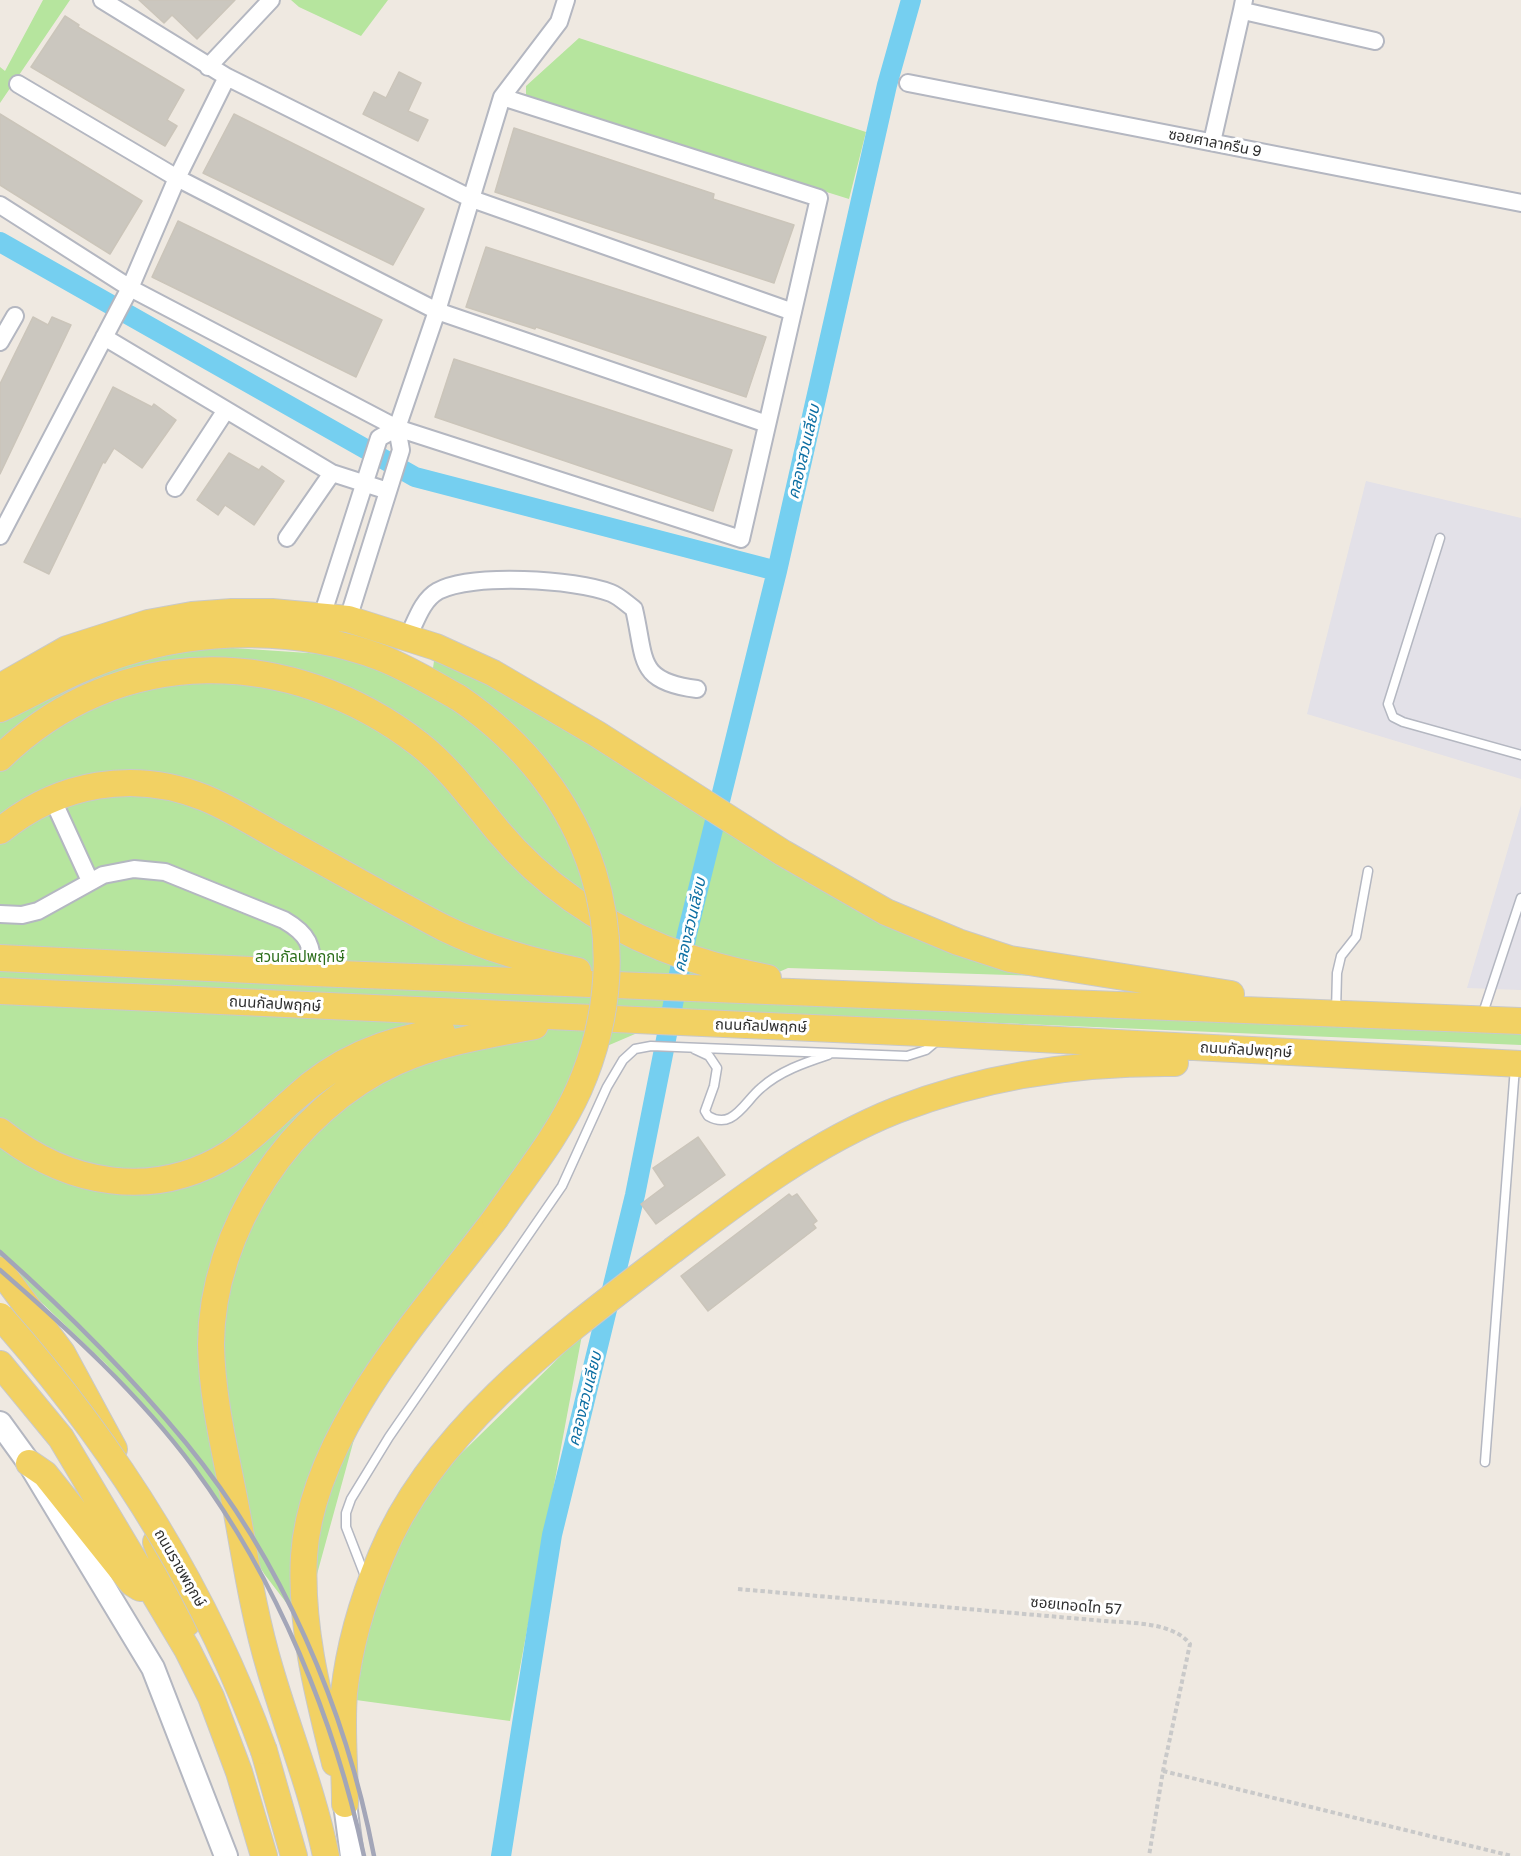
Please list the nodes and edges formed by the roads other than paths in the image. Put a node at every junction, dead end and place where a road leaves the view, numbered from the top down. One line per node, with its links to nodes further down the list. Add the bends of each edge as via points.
1 (271, 0): 6 (street)
2 (566, 0): 10 (street, via 559,22)
3 (106, 1): 6 (street)
4 (1243, 5): 5 (street); 11 (street)
5 (1375, 41)
6 (208, 67): 7 (street)
7 (227, 77): 12 (street); 13 (street)
8 (908, 83): 11 (street, ซอยศาลาครืน 9)
9 (18, 84): 12 (street)
10 (502, 97): 13 (street); 18 (street, via 819,198)
11 (1212, 142): 14 (street, ซอยศาลาครืน 9)
12 (177, 178): 16 (street); 17 (street)
13 (472, 199): 17 (street); 18 (street)
14 (1521, 203)
15 (0, 205): 16 (street)
16 (126, 295): 20 (street); 24 (street)
17 (437, 311): 23 (street); 24 (street)
18 (793, 312): 23 (street)
19 (15, 316): 21 (street)
20 (104, 337): 22 (street); 29 (street)
21 (0, 342)
22 (226, 410): 25 (street); 28 (street)
23 (767, 424): 24 (street, via 741,539)
24 (397, 428): 26 (street, via 379,438); 27 (street, via 402,450)
25 (332, 473): 26 (street); 30 (street)
26 (366, 476): 27 (street); 32 (street)
27 (390, 485): 33 (street)
28 (175, 488)
29 (0, 536)
30 (287, 538)
31 (1440, 538): 38 (lane, via 1388,704 1393,717 1403,722)
32 (322, 616): 33 (main road); 35 (main road, via 232,612 148,623 67,649)
33 (348, 620): 34 (main road)
34 (408, 637): 36 (street, via 423,606 436,592 458,584 537,579 612,593 634,609 645,663 656,679 672,686); 51 (main road, via 493,673 783,853 886,912 958,942 1010,959)
35 (0, 687)
36 (697, 689)
37 (0, 709): 71 (main road, bridge, via 118,655 176,640 238,635 302,639 358,651 408,670 459,698 488,718 533,760 567,812 592,870 600,898 607,971 603,1016 578,1091 554,1134 495,1219 361,1401 333,1452 313,1507 304,1554 309,1639)
38 (1521, 755)
39 (0, 758): 50 (main road, via 22,737 67,707 107,688 154,674 197,670 256,674 300,683 382,720 419,745 545,877 605,920 698,960 758,976)
40 (57, 809): 43 (street)
41 (0, 831): 48 (main road, via 28,809 59,795 109,783 172,787 206,798 423,917 480,943 540,963)
42 (1368, 871): 51 (lane, via 1356,937 1341,956 1336,973)
43 (90, 881): 45 (street, via 38,911); 47 (street, via 147,868 273,916 302,930)
44 (1521, 898): 53 (lane)
45 (0, 914)
46 (0, 958): 47 (main road)
47 (314, 974): 48 (main road)
48 (649, 985): 50 (main road)
49 (0, 991): 52 (main road, ถนนกัลปพฤกษ์)
50 (869, 993): 51 (main road)
51 (1336, 1013): 53 (main road)
52 (574, 1018): 55 (main road, ถนนกัลปพฤกษ์); 61 (main road, via 433,1033 379,1046 313,1082 248,1139 209,1164 169,1178 124,1182 72,1173 42,1160); 75 (main road, via 426,1050 375,1072 354,1086 283,1153 255,1195 229,1251 213,1313 211,1345 218,1407 256,1616)
53 (1481, 1019): 54 (main road)
54 (1521, 1021)
55 (651, 1034): 57 (main road, ถนนกัลปพฤกษ์); 57 (lane, via 674,1046); 68 (lane, via 623,1060 562,1186 389,1437 351,1499 346,1527 363,1566)
56 (944, 1034): 57 (main road, ถนนกัลปพฤกษ์); 58 (lane, via 926,1050 913,1055); 59 (main road, ถนนกัลปพฤกษ์)
57 (687, 1035): 58 (lane); 58 (lane, via 717,1068 705,1111 719,1120 737,1113 773,1078)
58 (834, 1053)
59 (1443, 1061): 60 (main road, ถนนกัลปพฤกษ์); 68 (main road, via 1100,1064 1027,1072 894,1111 818,1150 738,1201 513,1380 454,1441 411,1498 381,1554)
60 (1518, 1064): 66 (lane)
61 (0, 1131)
62 (0, 1270): 70 (main road, via 62,1353 107,1435 180,1602)
63 (0, 1316): 74 (main road, ถนนราชพฤกษ์, bridge, via 73,1405 170,1548 229,1661 264,1751)
64 (0, 1364): 69 (main road, via 61,1438)
65 (0, 1423): 67 (main road)
66 (1485, 1462)
67 (29, 1463): 69 (main road, via 45,1474 132,1583); 72 (main road, via 153,1668)
68 (368, 1592): 71 (main road, via 344,1694)
69 (162, 1604): 70 (main road)
70 (211, 1697): 73 (main road)
71 (345, 1804): 76 (main road)
72 (226, 1856)
73 (264, 1856)
74 (294, 1856)
75 (326, 1856)
76 (352, 1856)

